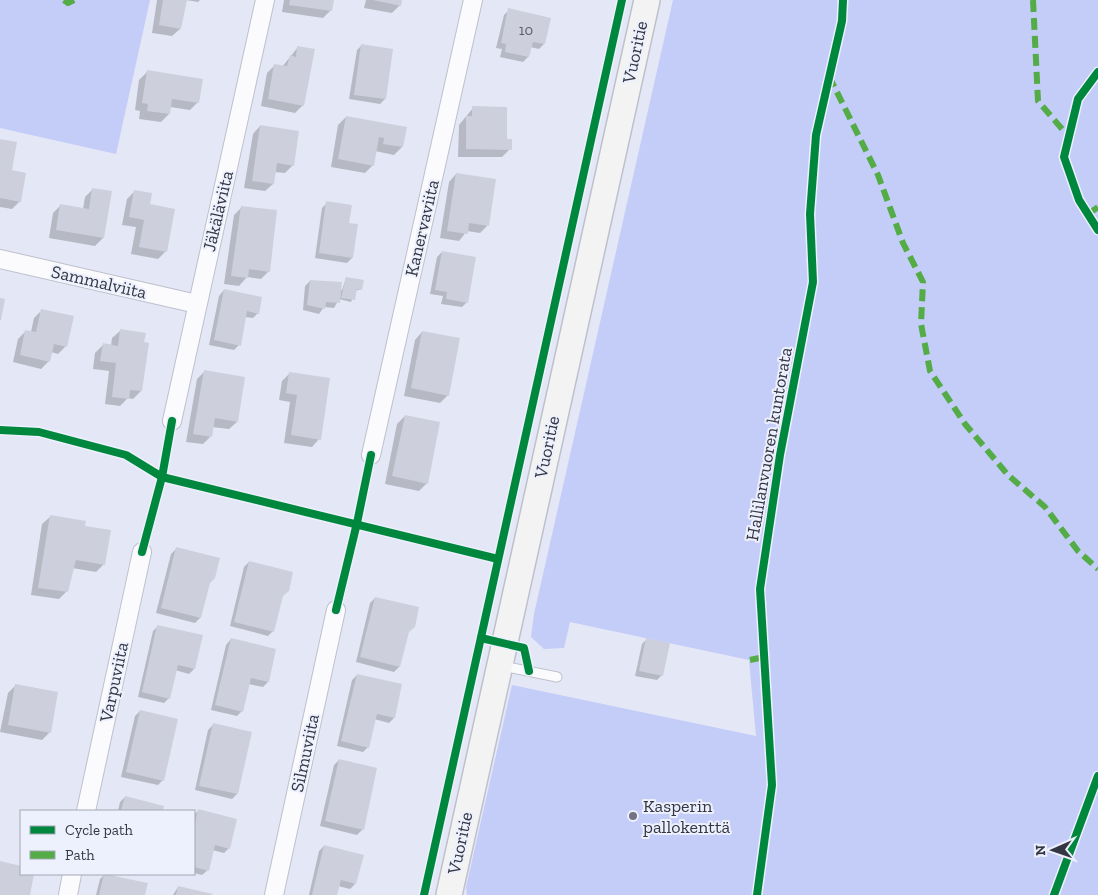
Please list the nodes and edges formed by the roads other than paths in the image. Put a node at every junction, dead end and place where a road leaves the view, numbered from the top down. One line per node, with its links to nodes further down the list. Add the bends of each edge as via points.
1 (265, 0): 5 (street, Jäkäläviita)
2 (473, 0): 7 (street, Kanervaviita)
3 (646, 0): 10 (street, Vuoritie)
4 (0, 260): 5 (street, Sammalviita)
5 (197, 304): 6 (street, Jäkäläviita)
6 (172, 421)
7 (371, 455)
8 (142, 552): 12 (street, Varpuviita)
9 (336, 610): 15 (street, Silmuviita)
10 (499, 665): 11 (lane); 16 (street, Vuoritie)
11 (557, 678)
12 (86, 810)
13 (72, 875): 14 (street)
14 (68, 895)
15 (274, 895)
16 (448, 895)

